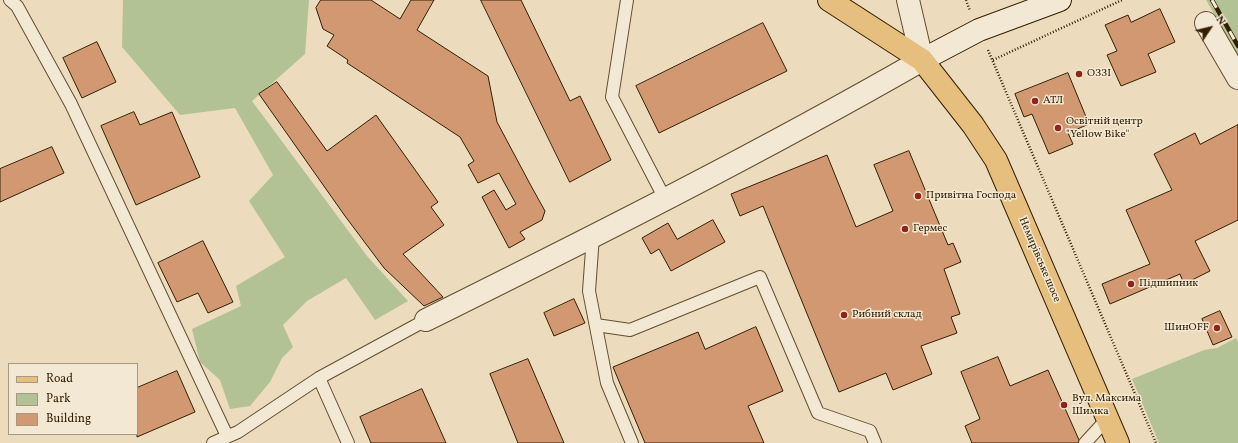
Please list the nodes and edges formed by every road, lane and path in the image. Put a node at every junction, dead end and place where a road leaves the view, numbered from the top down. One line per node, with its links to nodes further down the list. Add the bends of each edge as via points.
1 (10, 0): 16 (lane, via 17,6 70,104)
2 (627, 0): 10 (lane, via 612,98)
3 (829, 0): 8 (main road)
4 (908, 0): 8 (street, Немирівське шосе)
5 (1060, 0): 8 (street, via 979,30)
6 (1122, 0): 23 (path, via 993,60)
7 (1206, 23): 9 (street)
8 (922, 60): 10 (street); 15 (main road, Немирівське шосе, via 973,125 996,160)
9 (1238, 78)
10 (665, 199): 11 (street)
11 (593, 236): 12 (street); 13 (lane, via 589,290)
12 (426, 320): 14 (lane)
13 (596, 325): 19 (lane, via 607,383); 20 (lane, via 630,330 760,277 818,413 870,431)
14 (319, 378): 16 (lane, via 238,432); 18 (lane)
15 (1107, 419): 21 (lane); 22 (main road, Немирівське шосе)
16 (227, 436): 17 (lane)
17 (213, 443)
18 (348, 443)
19 (632, 443)
20 (874, 443)
21 (1085, 443)
22 (1118, 443)
23 (1156, 443)

